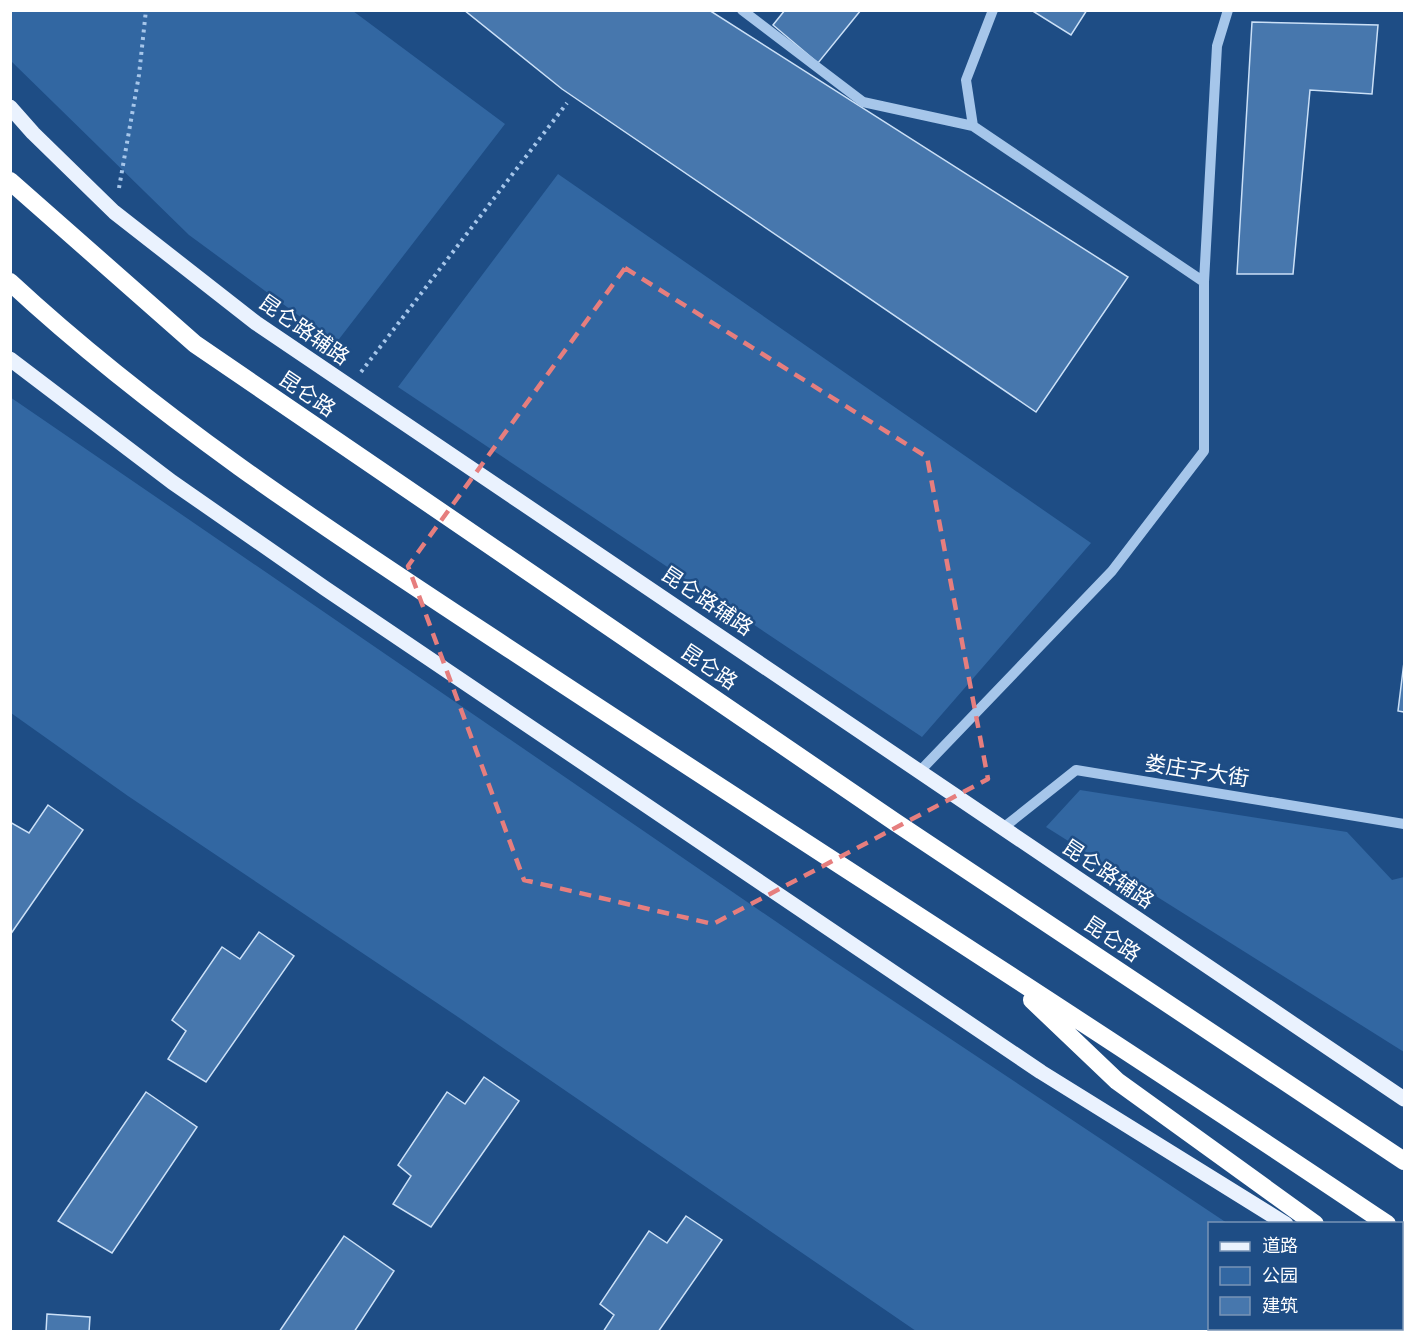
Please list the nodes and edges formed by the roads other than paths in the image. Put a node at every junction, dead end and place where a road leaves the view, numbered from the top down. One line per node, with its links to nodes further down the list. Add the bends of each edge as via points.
1 (742, 10): 5 (street, via 863,102)
2 (993, 10): 5 (street, via 966,80)
3 (1228, 10): 8 (street, via 1216,46)
4 (10, 107): 10 (main road, 昆仑路辅路, via 114,212 247,316)
5 (973, 126): 8 (street)
6 (10, 182): 15 (highway, 昆仑路, via 195,344 895,822)
7 (10, 282): 13 (highway, via 148,399 279,494 720,788)
8 (1204, 282): 10 (street, via 1204,452 1112,571)
9 (10, 359): 16 (main road, via 172,482 326,589 1041,1072)
10 (920, 771): 12 (main road, 昆仑路辅路)
11 (1404, 824): 12 (street, 娄庄子大街, via 1076,770)
12 (1003, 828): 14 (main road, 昆仑路辅路)
13 (999, 968): 17 (highway, via 1117,1082); 18 (highway)
14 (1404, 1098)
15 (1404, 1161)
16 (1283, 1222)
17 (1312, 1222)
18 (1384, 1222)

